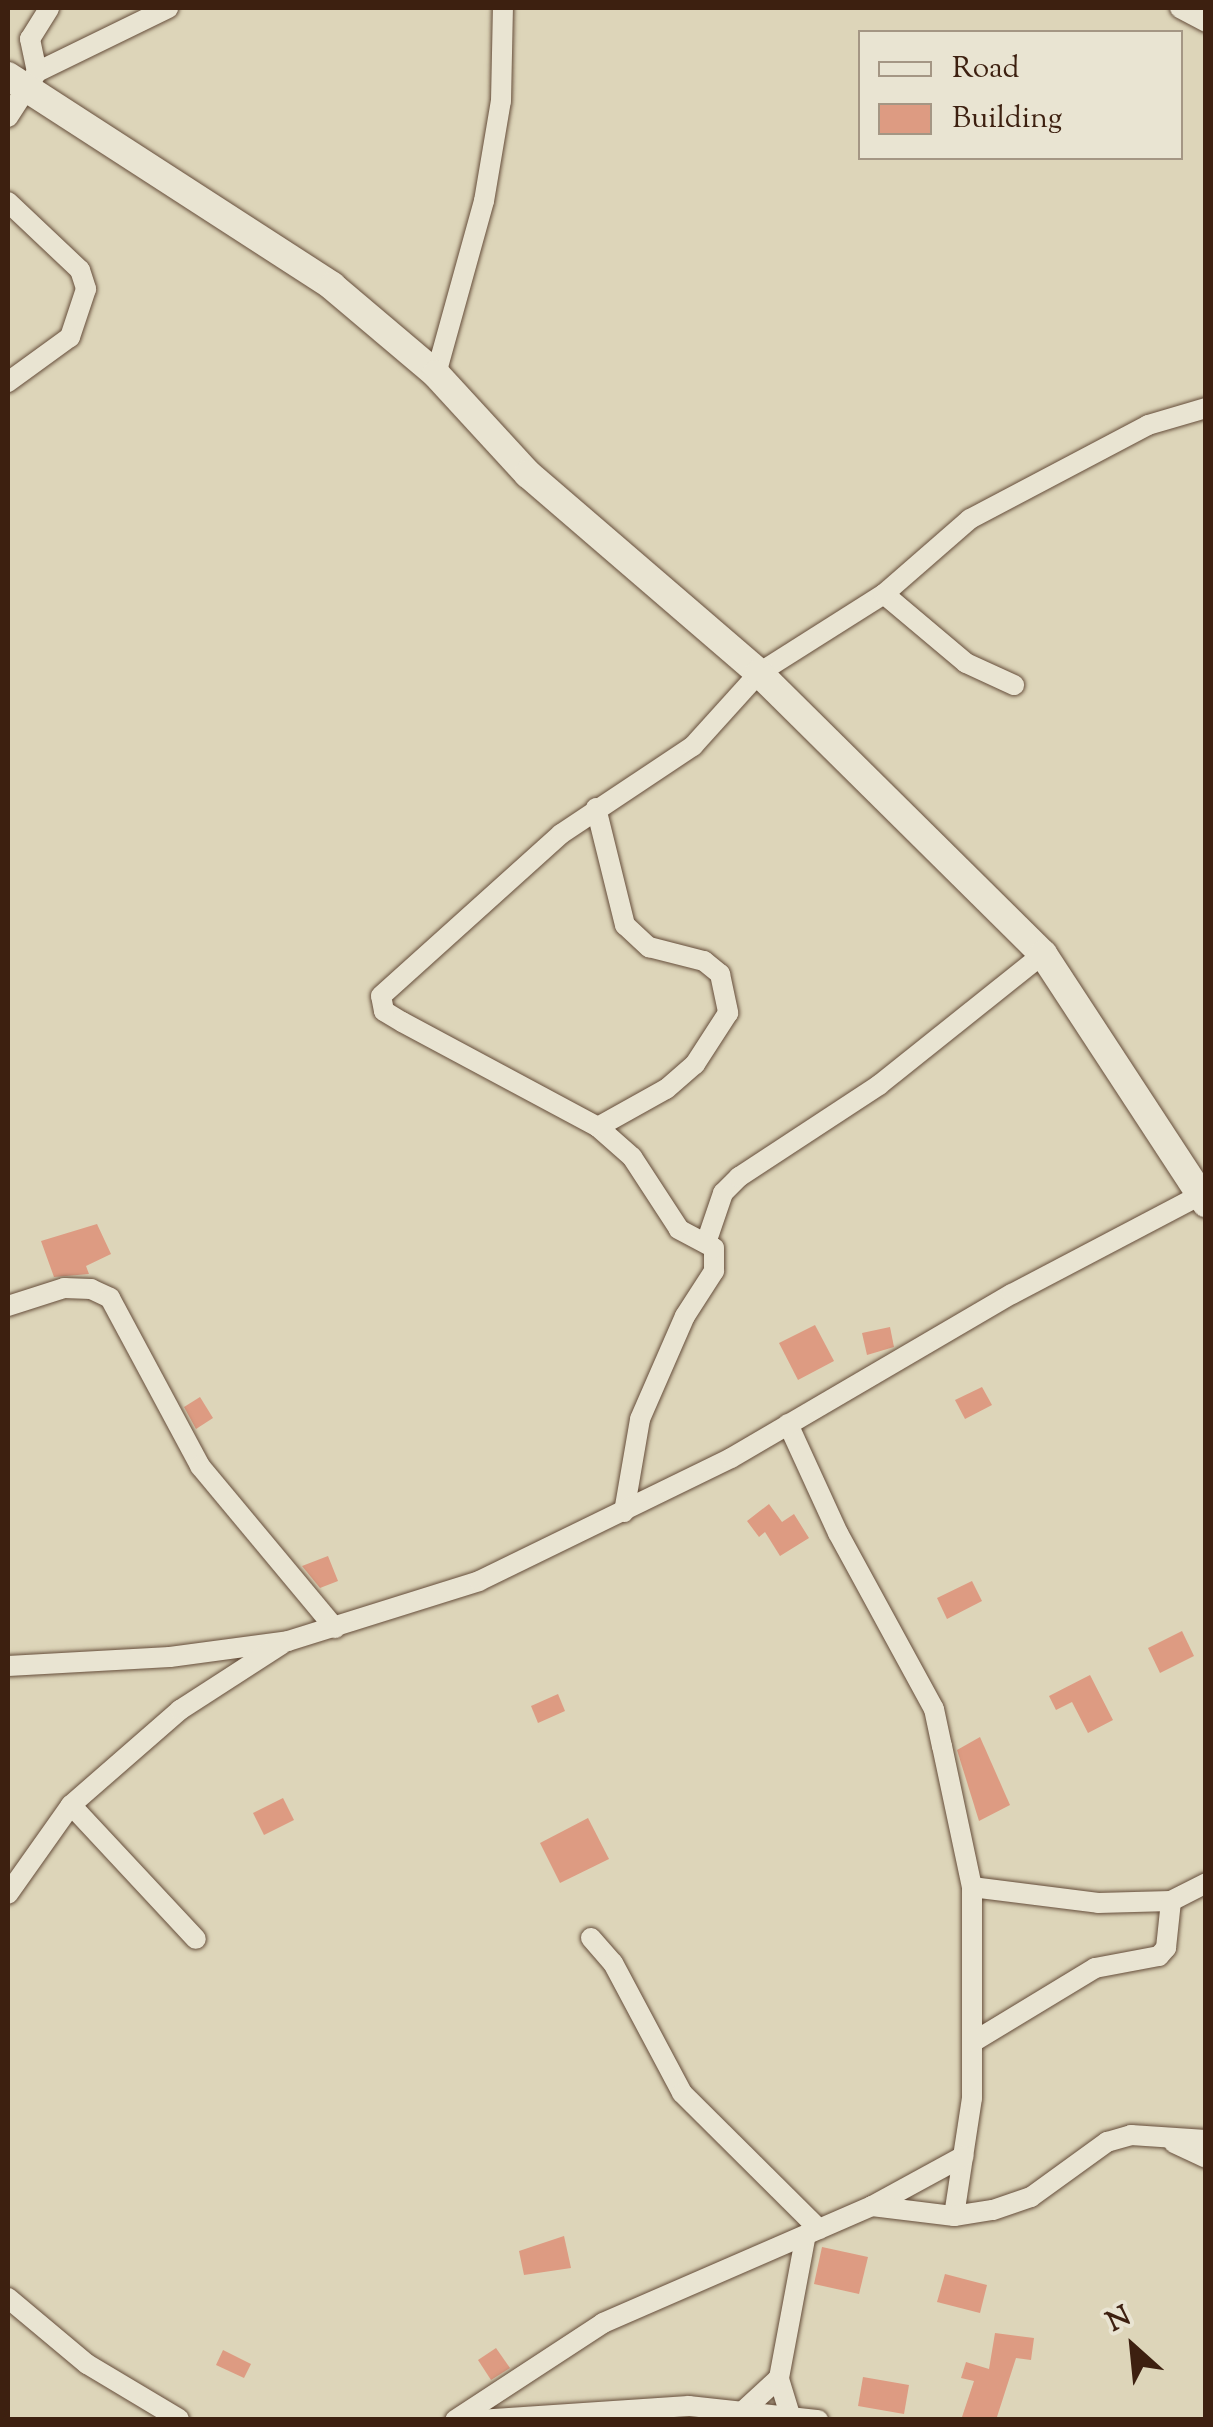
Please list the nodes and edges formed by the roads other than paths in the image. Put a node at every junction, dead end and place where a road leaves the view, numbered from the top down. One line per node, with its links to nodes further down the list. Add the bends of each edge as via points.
1 (48, 8): 6 (street, via 30,39)
2 (168, 8): 6 (street)
3 (503, 8): 9 (street, via 501,102 484,201)
4 (1180, 8): 5 (street)
5 (1206, 22)
6 (22, 77): 7 (street); 9 (street, via 332,286)
7 (8, 117)
8 (8, 202): 10 (street, via 80,270 86,289 70,337)
9 (436, 374): 13 (street, via 528,474)
10 (8, 382)
11 (1206, 408): 12 (street, via 1148,425 970,519)
12 (884, 594): 13 (street); 14 (street, via 966,663)
13 (759, 673): 15 (street, via 693,746); 16 (street)
14 (1014, 684)
15 (596, 808): 17 (street, via 626,925 649,947 704,961 720,974 728,1013 695,1064 666,1089); 17 (street, via 414,962 380,1004)
16 (1043, 954): 18 (street, via 1088,1013); 19 (street, via 879,1085 739,1177 723,1193)
17 (598, 1127): 19 (street, via 632,1156 670,1219)
18 (1202, 1200): 21 (street, via 1012,1294)
19 (707, 1240): 22 (street, via 717,1259 714,1271 685,1316 640,1419)
20 (8, 1306): 23 (street, via 64,1288 110,1298 200,1466)
21 (788, 1424): 22 (street); 28 (street, via 838,1533 934,1709)
22 (624, 1512): 23 (street, via 479,1581)
23 (335, 1628): 24 (street)
24 (288, 1640): 25 (street, via 170,1656); 26 (street, via 180,1710)
25 (8, 1666)
26 (71, 1805): 29 (street); 32 (street)
27 (1206, 1884): 30 (street)
28 (972, 1887): 30 (street, via 1098,1903); 33 (street)
29 (8, 1894)
30 (1171, 1902): 33 (street, via 1166,1948 1159,1956 1095,1968)
31 (591, 1938): 40 (street, via 612,1963 682,2093)
32 (196, 1939)
33 (973, 2042): 36 (street)
34 (1168, 2140): 35 (street); 37 (street); 39 (street, via 1131,2135 1107,2142 1032,2197)
35 (1206, 2140)
36 (964, 2156): 38 (street); 39 (street)
37 (1206, 2158)
38 (872, 2206): 39 (street); 40 (street)
39 (954, 2216)
40 (812, 2234): 42 (street); 48 (street, via 603,2324)
41 (8, 2298): 45 (street, via 87,2364)
42 (779, 2378): 43 (street); 44 (street)
43 (744, 2411): 44 (street); 49 (street, via 612,2407)
44 (790, 2415): 50 (street)
45 (179, 2419): 46 (street); 47 (street)
46 (172, 2420)
47 (200, 2420)
48 (455, 2420)
49 (480, 2420)
50 (818, 2420)

